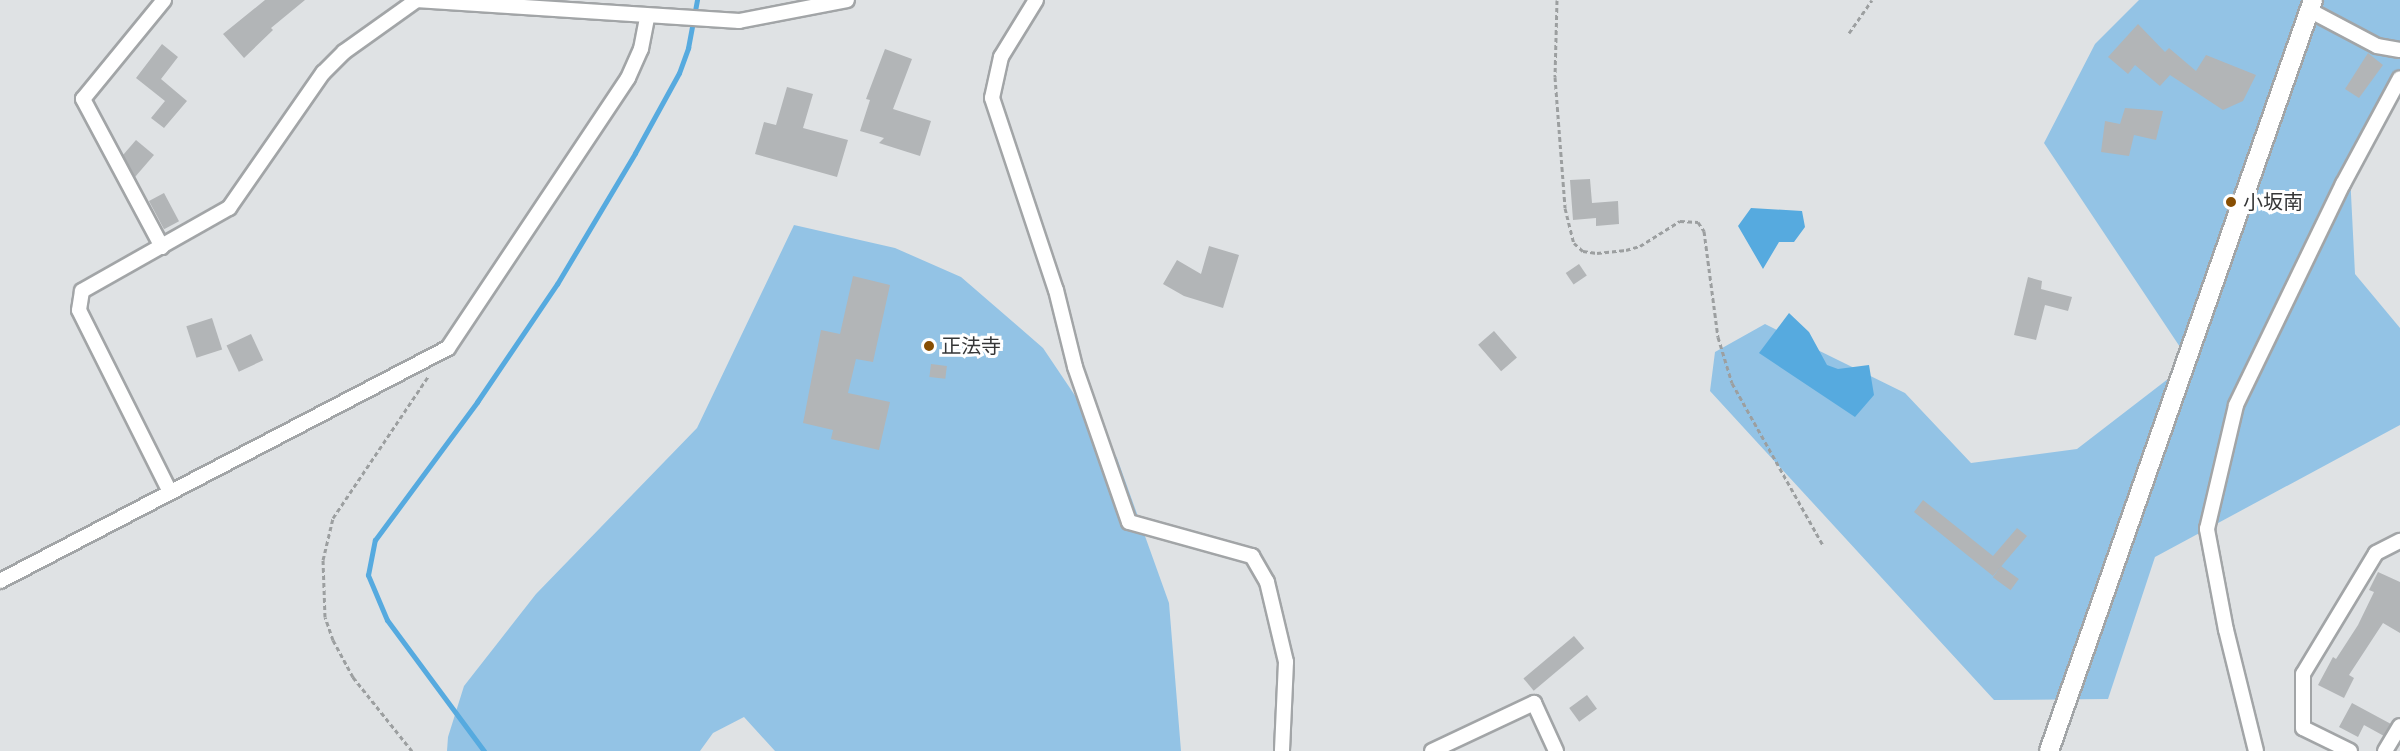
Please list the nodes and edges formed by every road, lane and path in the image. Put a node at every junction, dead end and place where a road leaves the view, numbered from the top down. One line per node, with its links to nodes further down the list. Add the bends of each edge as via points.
1 (164, 0): 12 (street, via 83,99)
2 (416, 0): 8 (street); 12 (street, via 344,52 323,73 229,208)
3 (848, 0): 8 (street, via 739,21)
4 (1036, 0): 20 (street, via 1001,57 992,98 1056,290 1075,367 1129,522 1252,556 1267,582 1286,662)
5 (1557, 0): 16 (path, via 1555,77 1564,208 1574,243 1583,251 1597,253 1626,250 1640,246 1680,221 1698,222 1704,231 1718,338 1732,383)
6 (1872, 0): 9 (path)
7 (2311, 5): 10 (street, via 2377,46); 23 (street)
8 (650, 17): 13 (street, via 628,78)
9 (1849, 33)
10 (2400, 50)
11 (2400, 78): 24 (street, via 2343,184 2236,405 2207,529 2226,630)
12 (162, 247): 14 (street, via 82,291 79,300 80,310)
13 (448, 348): 14 (street); 19 (path, via 333,518 323,560 325,617 333,640 353,677)
14 (170, 492): 17 (street)
15 (2400, 541): 25 (street, via 2376,553 2303,674 2303,728)
16 (1823, 545)
17 (0, 581)
18 (2400, 726): 26 (street)
19 (412, 751)
20 (1282, 751)
21 (1432, 751): 22 (street, via 1534,703)
22 (1556, 751)
23 (2049, 751)
24 (2256, 751)
25 (2350, 751)
26 (2385, 751)

